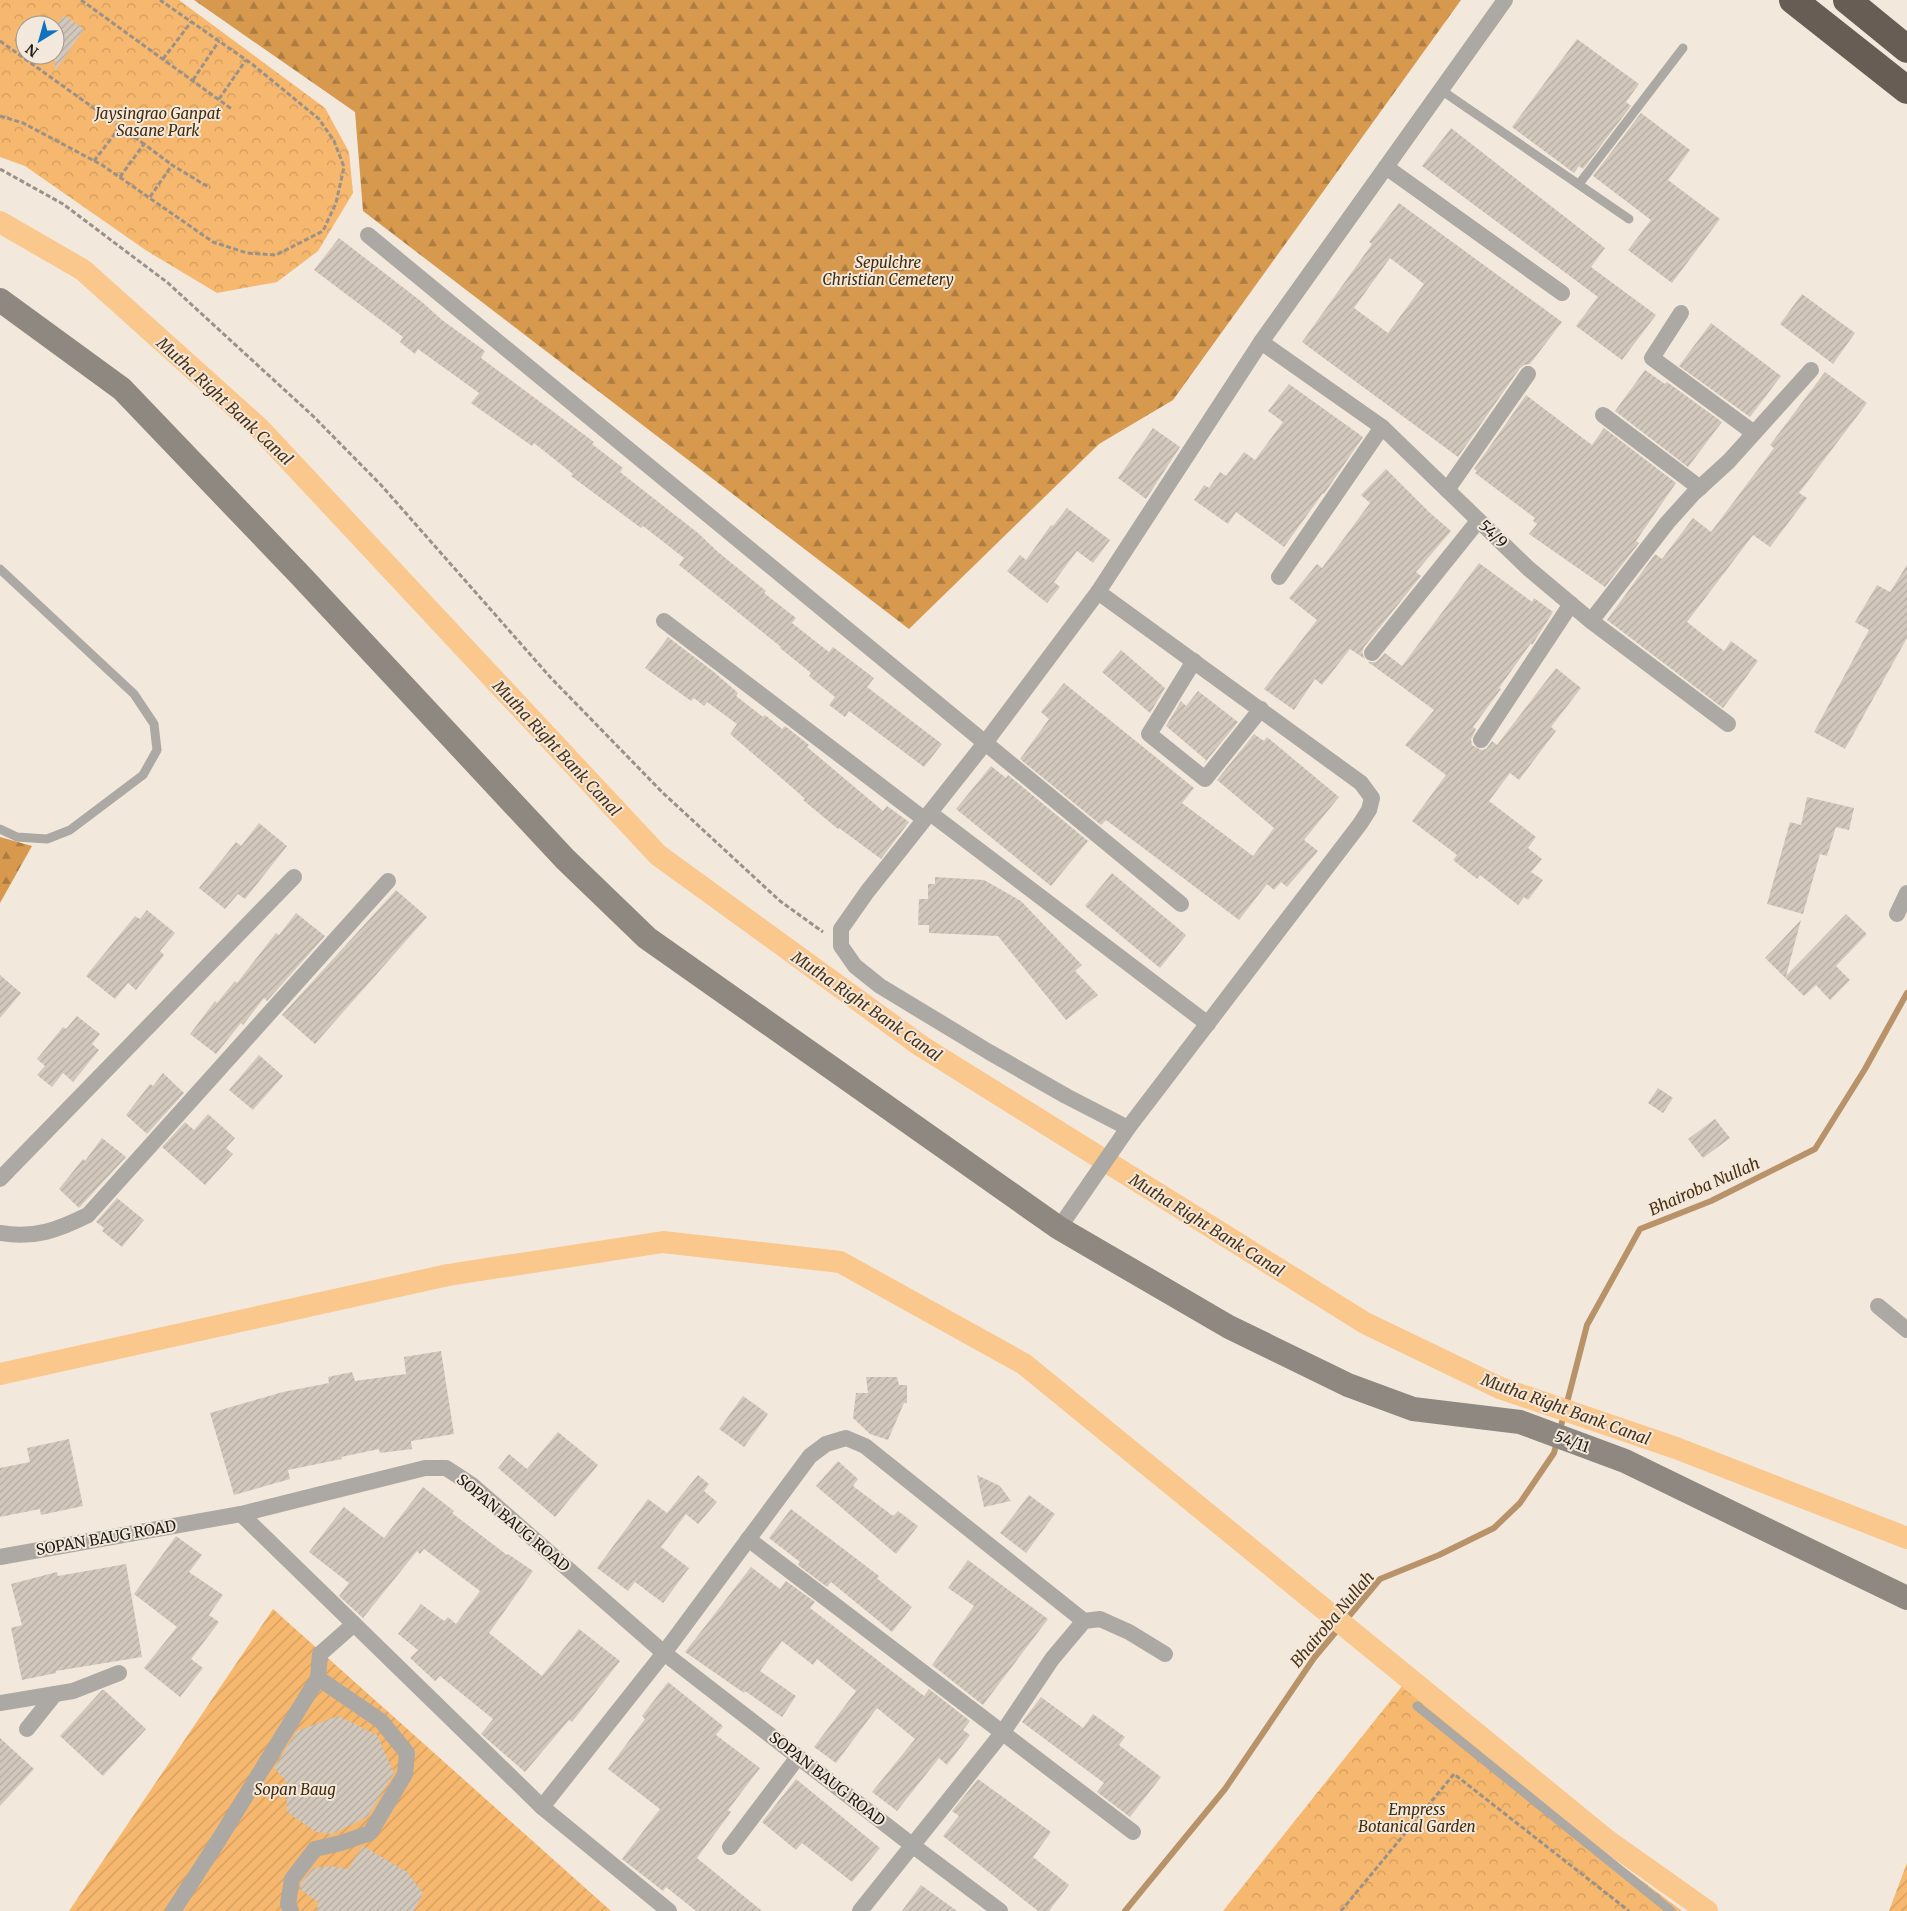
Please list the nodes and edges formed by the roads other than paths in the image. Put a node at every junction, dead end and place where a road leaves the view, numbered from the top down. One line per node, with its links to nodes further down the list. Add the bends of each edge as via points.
1 (1505, 0): 6 (street)
2 (1792, 0): 7 (highway)
3 (1846, 0): 5 (highway)
4 (1683, 48): 9 (lane)
5 (1907, 49)
6 (1441, 90): 8 (street); 9 (lane)
7 (1907, 90)
8 (1386, 167): 12 (street); 15 (street)
9 (1579, 184): 10 (lane)
10 (1629, 219)
11 (368, 235): 35 (street)
12 (1562, 293)
13 (0, 300): 46 (street, 54/11, via 122,389 565,858 647,938)
14 (1681, 313): 20 (street, via 1652,358)
15 (1261, 342): 19 (street, 54/9); 26 (street)
16 (1811, 370): 20 (street)
17 (1528, 374): 22 (street)
18 (1603, 415): 21 (street)
19 (1382, 427): 22 (street, 54/9); 25 (street)
20 (1754, 434): 21 (street)
21 (1700, 488): 29 (street, via 1667,523)
22 (1447, 490): 23 (street, 54/9)
23 (1478, 520): 27 (street, 54/9); 30 (street)
24 (0, 568): 37 (lane, via 134,694 154,724 157,750 143,775 70,830 47,838 17,837)
25 (1279, 577)
26 (1098, 592): 31 (street); 35 (street)
27 (1571, 604): 29 (street, 54/9); 34 (street)
28 (664, 621): 36 (street)
29 (1591, 621): 33 (street, 54/9)
30 (1372, 653)
31 (1194, 661): 32 (street); 32 (street, via 1148,734 1205,779)
32 (1261, 710): 43 (street, via 1361,783 1372,798 1360,824)
33 (1728, 724)
34 (1481, 740)
35 (985, 743): 36 (street); 41 (street)
36 (927, 816): 43 (street); 44 (street, via 842,929 842,946 855,966 880,986 1015,1067)
37 (0, 829)
38 (294, 877): 45 (street)
39 (388, 881): 47 (street, via 88,1215 58,1229 19,1236)
40 (1907, 893): 42 (street)
41 (1181, 904)
42 (1897, 914)
43 (1208, 1024): 44 (street)
44 (1128, 1128): 46 (street)
45 (0, 1179)
46 (1059, 1228): 53 (street, 54/11, via 1229,1327 1348,1386 1413,1409 1520,1422 1625,1461)
47 (0, 1233)
48 (1878, 1306): 49 (street)
49 (1907, 1330)
50 (241, 1514): 52 (street, SOPAN BAUG ROAD); 55 (street); 56 (street, SOPAN BAUG ROAD, via 425,1468 446,1468 472,1485)
51 (748, 1539): 54 (street, via 810,1456 826,1444 846,1438 865,1446); 56 (street); 64 (street)
52 (0, 1557)
53 (1907, 1598)
54 (1084, 1621): 57 (street, via 1100,1619 1129,1632); 64 (street, via 1052,1659)
55 (354, 1624): 59 (street, via 320,1654); 66 (street)
56 (664, 1653): 65 (street, SOPAN BAUG ROAD); 66 (street)
57 (1164, 1654)
58 (119, 1673): 60 (street, via 73,1691)
59 (318, 1678): 70 (street); 71 (street, via 381,1721 407,1753 405,1774 370,1833 315,1850 292,1879 288,1904)
60 (55, 1694): 61 (street); 63 (street)
61 (0, 1703)
62 (1417, 1706): 75 (lane)
63 (27, 1729)
64 (1003, 1732): 67 (street); 68 (street)
65 (798, 1757): 68 (street, SOPAN BAUG ROAD); 69 (street)
66 (542, 1807): 72 (street)
67 (1133, 1832)
68 (912, 1845): 73 (street); 74 (street, SOPAN BAUG ROAD)
69 (730, 1847)
70 (173, 1911)
71 (291, 1911)
72 (669, 1911)
73 (860, 1911)
74 (1000, 1911)
75 (1671, 1911)

